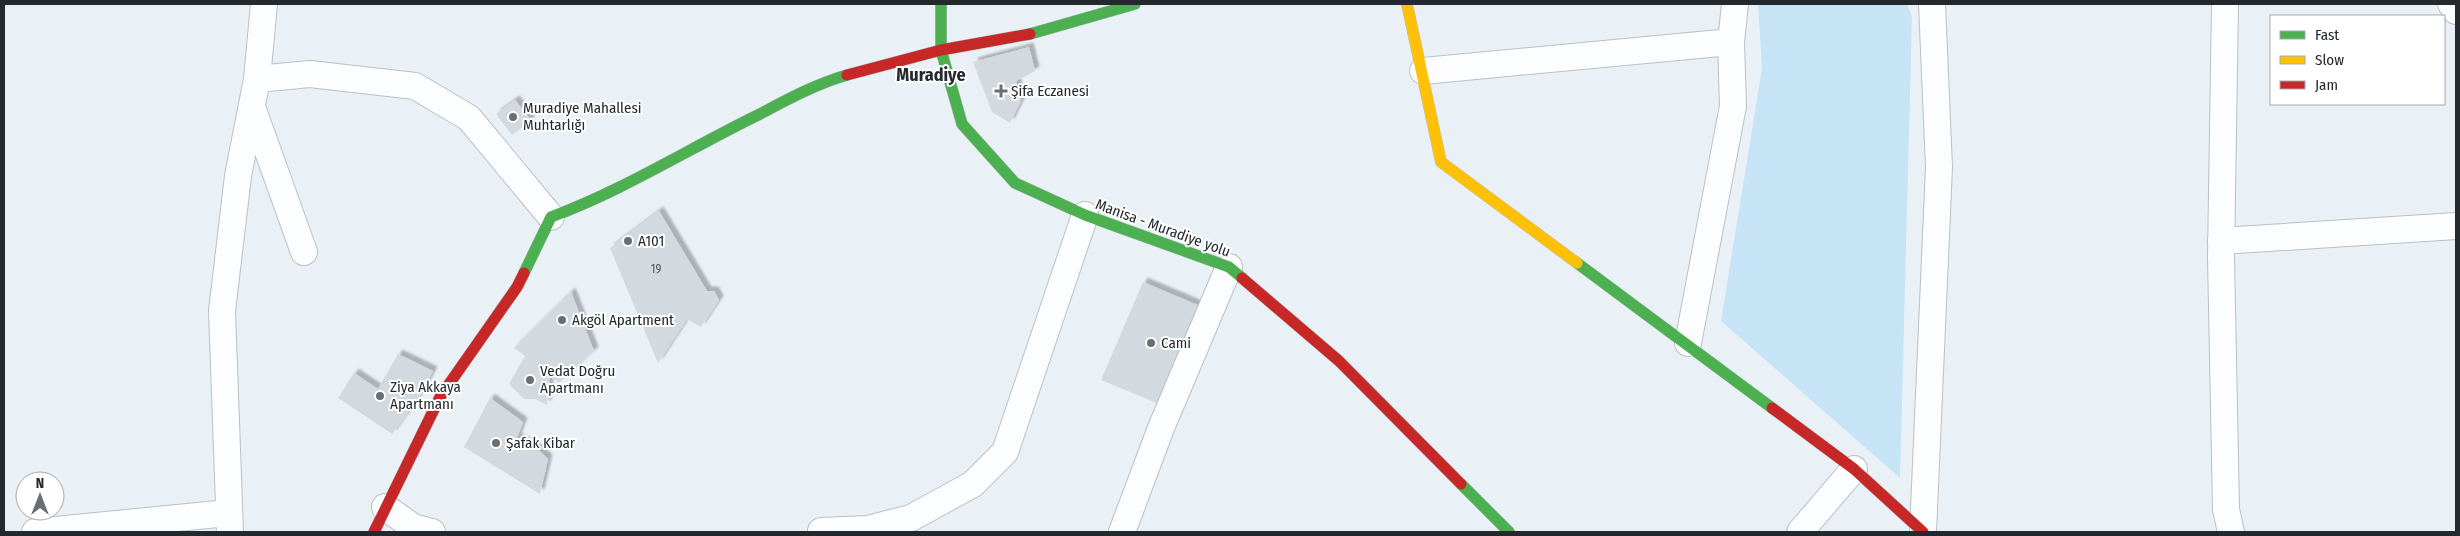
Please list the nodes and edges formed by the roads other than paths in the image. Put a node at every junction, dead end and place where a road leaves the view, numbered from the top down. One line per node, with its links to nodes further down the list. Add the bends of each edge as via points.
1 (941, 4): 11 (main road, Manisa - Muradiye yolu)
2 (1135, 4): 11 (main road, via 1018,38)
3 (1407, 4): 12 (main road)
4 (1735, 4): 10 (street)
5 (1932, 4): 33 (street, via 1939,167)
6 (2225, 4): 18 (street)
7 (2451, 4): 9 (street)
8 (263, 5): 13 (street)
9 (2456, 11)
10 (1731, 42): 12 (street); 21 (street, via 1733,106)
11 (941, 50): 15 (main road, Manisa - Muradiye yolu, via 962,124 1015,183); 16 (main road, via 826,82 717,135 594,201)
12 (1422, 72): 21 (main road, via 1441,162)
13 (258, 79): 14 (street); 16 (street, via 310,74 415,86 469,118)
14 (252, 107): 19 (street); 24 (street, via 238,176 222,311)
15 (1085, 215): 20 (main road, Manisa - Muradiye yolu); 26 (street, via 1005,452 973,484 945,501 911,518)
16 (551, 217): 23 (main road, via 516,287 440,397)
17 (2456, 226): 18 (street)
18 (2221, 241): 34 (street, via 2226,509)
19 (304, 252)
20 (1229, 267): 30 (street, via 1161,428); 31 (main road, Manisa - Muradiye yolu, via 1339,361)
21 (1688, 343): 22 (main road)
22 (1854, 469): 32 (street); 33 (main road)
23 (385, 507): 28 (main road); 29 (street, via 412,527)
24 (229, 523): 27 (street)
25 (821, 531): 26 (street)
26 (867, 531)
27 (35, 532)
28 (374, 532)
29 (432, 532)
30 (1122, 532)
31 (1509, 532)
32 (1800, 532)
33 (1923, 532)
34 (2231, 532)

